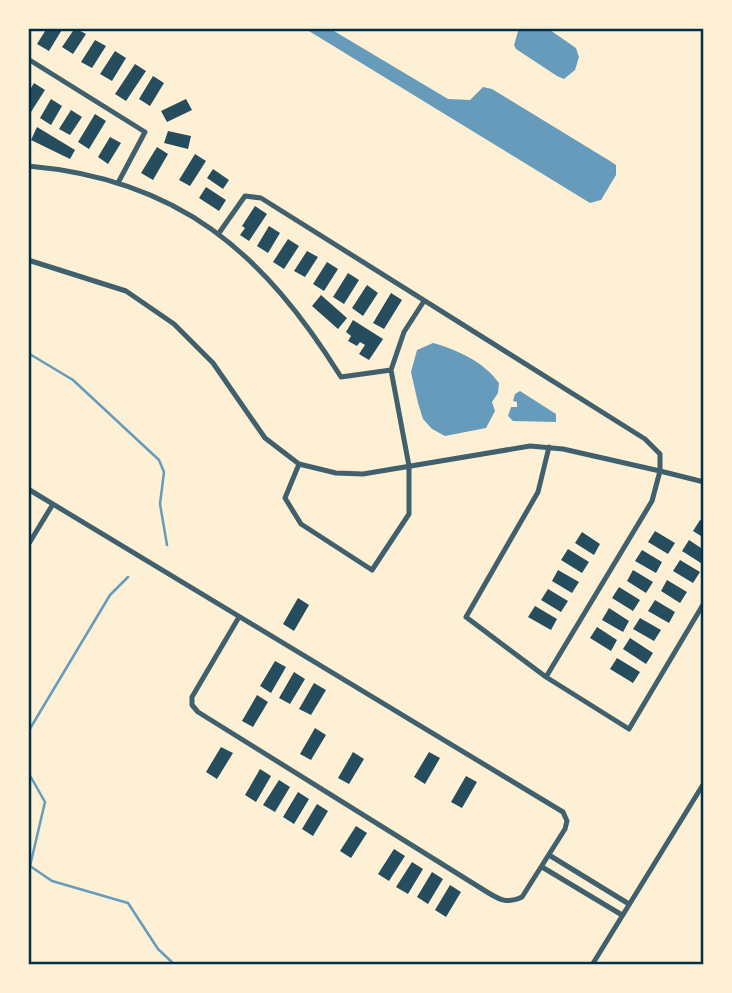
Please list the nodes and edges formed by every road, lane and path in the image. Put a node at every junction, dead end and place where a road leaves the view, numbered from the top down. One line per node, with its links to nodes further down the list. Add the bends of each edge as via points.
1 (28, 59): 3 (street, via 145,132)
2 (28, 166): 3 (street, via 69,169)
3 (119, 181): 4 (street, via 167,202)
4 (219, 233): 6 (street, via 245,196 261,198); 7 (street, via 261,268 310,327 341,377)
5 (28, 260): 9 (street, via 126,291 174,324 214,363 265,438)
6 (424, 301): 7 (street, via 404,332); 11 (street, via 654,445 660,454)
7 (391, 370): 10 (street)
8 (549, 447): 10 (street, via 513,447); 11 (street); 18 (street, via 538,492 466,617)
9 (299, 464): 10 (street, via 363,474); 10 (street, via 285,498 301,524 372,570 410,514)
10 (408, 466)
11 (660, 471): 12 (street); 18 (street, via 652,501)
12 (703, 482)
13 (28, 489): 14 (street)
14 (53, 504): 15 (street); 17 (street)
15 (28, 545)
16 (704, 603): 18 (street, via 629,729)
17 (239, 617): 20 (street, via 563,812 565,829); 21 (street, via 192,697 198,712 502,901 522,897)
18 (546, 677)
19 (704, 783): 22 (street)
20 (549, 855): 21 (street); 22 (street)
21 (542, 867): 23 (street)
22 (629, 904): 23 (street)
23 (622, 915): 24 (street)
24 (592, 965)

